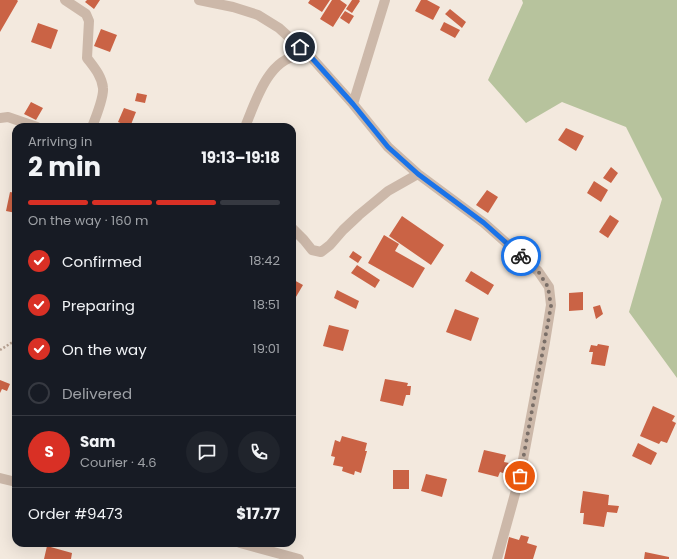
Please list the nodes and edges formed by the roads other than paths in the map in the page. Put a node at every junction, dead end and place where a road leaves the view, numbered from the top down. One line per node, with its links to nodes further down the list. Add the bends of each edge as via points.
1 (65, 0): 8 (street, via 86,14 89,21 87,58 97,71 103,88)
2 (199, 0): 4 (street, via 258,15 279,28)
3 (385, 0): 5 (street)
4 (311, 57): 5 (street); 9 (street, via 297,56 275,67 266,79)
5 (353, 104): 10 (street, via 388,147)
6 (0, 118): 7 (street, via 8,117)
7 (26, 123)
8 (93, 123)
9 (247, 123)
10 (418, 174): 11 (street, via 388,191 321,252 312,250); 16 (street, via 484,223 538,271 548,287 551,306 520,476)
11 (296, 232)
12 (0, 478): 13 (street)
13 (12, 481)
14 (255, 547): 15 (street)
15 (299, 559)
16 (497, 559)

